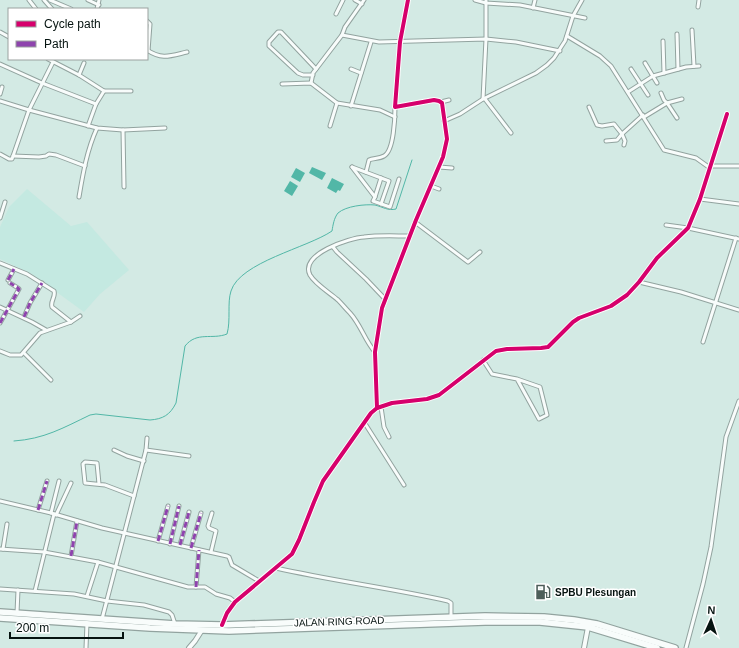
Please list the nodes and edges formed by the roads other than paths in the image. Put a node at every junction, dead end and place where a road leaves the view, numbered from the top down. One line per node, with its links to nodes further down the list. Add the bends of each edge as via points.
1 (29, 0): 18 (street)
2 (44, 0): 19 (street)
3 (50, 0): 20 (street)
4 (88, 0): 16 (street)
5 (99, 0): 16 (street)
6 (343, 0): 23 (street)
7 (355, 0): 15 (street)
8 (364, 0): 15 (street)
9 (408, 0): 34 (street)
10 (475, 0): 14 (street)
11 (535, 0): 22 (street)
12 (582, 0): 24 (street)
13 (699, 0): 17 (street)
14 (486, 2): 22 (street); 31 (street)
15 (362, 4): 29 (street)
16 (99, 5): 21 (street)
17 (698, 7)
18 (35, 8)
19 (51, 8)
20 (68, 8)
21 (98, 8)
22 (533, 8): 24 (street)
23 (336, 14)
24 (573, 16): 25 (street); 30 (street)
25 (585, 18)
26 (148, 21): 35 (street)
27 (692, 30): 43 (street)
28 (677, 34): 48 (street)
29 (342, 35): 33 (street); 45 (street)
30 (567, 36): 36 (street); 62 (street, via 600,56 611,66)
31 (486, 39): 34 (street); 36 (street); 66 (street)
32 (663, 41): 49 (street)
33 (371, 42): 34 (street); 50 (street)
34 (400, 42): 76 (street)
35 (148, 51): 37 (street, via 157,56 168,57)
36 (560, 51): 66 (street, via 542,69)
37 (186, 52)
38 (50, 60): 39 (street)
39 (54, 62): 51 (street); 54 (street)
40 (84, 62): 51 (street)
41 (645, 63): 53 (street)
42 (0, 64): 54 (street)
43 (694, 66): 44 (street); 48 (street)
44 (700, 66)
45 (316, 69): 52 (street); 52 (street, via 281,32 269,42 269,46 298,73)
46 (351, 69): 50 (street)
47 (631, 69): 56 (street)
48 (678, 69): 49 (street)
49 (664, 72): 53 (street)
50 (361, 73): 74 (street)
51 (79, 75): 60 (street)
52 (313, 75): 55 (street)
53 (653, 76): 56 (street); 57 (street)
54 (42, 83): 73 (street); 77 (street)
55 (311, 83): 58 (street); 71 (street)
56 (640, 83): 62 (street); 65 (street)
57 (657, 83)
58 (282, 84)
59 (2, 87): 64 (street)
60 (104, 91): 61 (street); 73 (street)
61 (131, 91)
62 (628, 92): 79 (street)
63 (661, 93): 72 (street)
64 (0, 94)
65 (648, 95)
66 (484, 99): 82 (street); 88 (street)
67 (682, 99): 72 (street)
68 (449, 100): 70 (street)
69 (0, 101): 77 (street)
70 (441, 102): 76 (street, via 434,100); 82 (street)
71 (337, 103): 74 (street); 84 (street)
72 (667, 103): 79 (street); 81 (street)
73 (96, 104): 83 (street)
74 (351, 106): 80 (street, via 380,110)
75 (590, 107): 89 (street, via 596,125 614,124)
76 (395, 108): 80 (street)
77 (29, 110): 83 (street); 93 (street)
78 (727, 114): 97 (street)
79 (643, 116): 89 (street); 97 (street, via 664,150 696,158)
80 (395, 117): 99 (street, via 386,155 369,160)
81 (677, 118)
82 (444, 121): 96 (street, via 446,144)
83 (88, 126): 85 (street)
84 (330, 126)
85 (97, 128): 87 (street); 94 (street)
86 (165, 128): 87 (street)
87 (122, 130): 103 (street)
88 (511, 133)
89 (622, 134): 90 (street, via 617,140); 91 (street)
90 (606, 141)
91 (624, 146)
92 (0, 154): 93 (street, via 9,159)
93 (13, 156): 94 (street, via 39,157 49,154)
94 (85, 166): 105 (street)
95 (739, 166): 97 (street)
96 (439, 167): 98 (street); 102 (street)
97 (710, 167): 107 (street)
98 (452, 168)
99 (366, 172): 100 (street); 106 (street, via 352,167)
100 (381, 178): 106 (street); 109 (street, via 389,181)
101 (399, 179): 109 (street, via 390,207)
102 (431, 186): 104 (street); 112 (street)
103 (124, 187)
104 (439, 189)
105 (80, 197)
106 (375, 197): 109 (street, via 373,201)
107 (700, 199): 110 (street); 114 (street)
108 (5, 202): 111 (street)
109 (381, 204)
110 (739, 204)
111 (0, 218)
112 (416, 221): 115 (street); 118 (street, via 466,261 470,261)
113 (666, 225): 114 (street)
114 (688, 228): 116 (street); 121 (street, via 656,258)
115 (410, 236): 117 (street, via 362,237); 123 (street)
116 (738, 238): 124 (street)
117 (333, 247): 123 (street); 135 (street, via 314,258 310,263 310,274 357,321)
118 (480, 252)
119 (0, 263): 120 (street)
120 (14, 269): 122 (street); 126 (street, via 9,281 19,289)
121 (639, 282): 124 (street); 137 (street, via 611,306 573,322 548,347 500,350)
122 (42, 283): 129 (street); 130 (street, via 54,291 52,307)
123 (385, 299): 135 (street)
124 (716, 302): 127 (street); 133 (street)
125 (0, 307): 126 (street)
126 (6, 310): 129 (street); 131 (street)
127 (739, 310)
128 (80, 316): 130 (street)
129 (24, 317): 132 (street)
130 (71, 322): 132 (street)
131 (0, 323)
132 (46, 330): 136 (street, via 40,333)
133 (703, 342)
134 (0, 351): 136 (street, via 18,356)
135 (376, 352): 142 (street)
136 (24, 353): 139 (street)
137 (483, 360): 138 (street, via 492,374); 141 (street, via 439,395)
138 (517, 379): 138 (street, via 540,387 547,416 539,419)
139 (51, 380)
140 (739, 401): 203 (street, via 726,437 703,584)
141 (381, 407): 142 (street); 144 (street)
142 (377, 408): 143 (street)
143 (364, 422): 154 (street); 178 (street, via 324,482 296,548)
144 (389, 437)
145 (147, 438): 147 (street)
146 (114, 450): 149 (street)
147 (146, 450): 148 (street); 149 (street)
148 (189, 456)
149 (144, 461): 155 (street)
150 (47, 481): 159 (street)
151 (58, 481): 163 (street)
152 (71, 483): 163 (street)
153 (99, 484): 153 (street, via 98,463 85,462 84,482); 155 (street)
154 (404, 485)
155 (134, 496): 166 (street)
156 (0, 501): 159 (street)
157 (168, 506): 167 (street)
158 (179, 506): 168 (street)
159 (38, 510): 163 (street)
160 (189, 512): 169 (street)
161 (201, 513): 170 (street)
162 (212, 513): 174 (street, via 208,526 216,531)
163 (54, 514): 164 (street); 173 (street)
164 (77, 521): 166 (street); 175 (street)
165 (7, 524): 171 (street)
166 (125, 533): 167 (street); 177 (street)
167 (158, 541): 168 (street)
168 (170, 544): 169 (street)
169 (180, 546): 170 (street)
170 (191, 548): 172 (street)
171 (1, 549): 173 (street)
172 (199, 550): 174 (street); 180 (street)
173 (44, 552): 175 (street); 183 (street)
174 (211, 552): 179 (street, via 229,557 232,565)
175 (71, 556): 176 (street)
176 (98, 562): 177 (street); 184 (street)
177 (116, 566): 180 (street, via 182,586); 186 (street)
178 (276, 568): 179 (street); 190 (street, via 448,601 451,603)
179 (259, 581): 185 (street)
180 (196, 587): 185 (street, via 205,587)
181 (0, 589): 182 (street)
182 (18, 590): 183 (street); 188 (street)
183 (35, 591): 184 (street)
184 (87, 596): 186 (street)
185 (235, 602): 195 (street)
186 (106, 603): 189 (street); 194 (street, via 144,605 165,611 172,615)
187 (0, 612): 188 (highway, JALAN RING ROAD)
188 (17, 613): 189 (highway, JALAN RING ROAD)
189 (103, 616): 194 (highway, JALAN RING ROAD)
190 (451, 617): 192 (highway, JALAN RING ROAD); 195 (highway, JALAN RING ROAD)
191 (0, 618): 193 (highway, JALAN RING ROAD)
192 (485, 619): 196 (highway, JALAN RING ROAD); 197 (highway, JALAN RING ROAD, via 229,631); 202 (highway, JALAN RING ROAD, via 544,617 586,621)
193 (87, 624): 197 (highway, JALAN RING ROAD); 198 (street)
194 (175, 624): 195 (highway, JALAN RING ROAD)
195 (222, 625)
196 (588, 627): 200 (street); 201 (highway, JALAN RING ROAD)
197 (202, 630): 199 (street)
198 (86, 648)
199 (189, 648)
200 (584, 648)
201 (657, 648)
202 (675, 648)
203 (686, 648)

